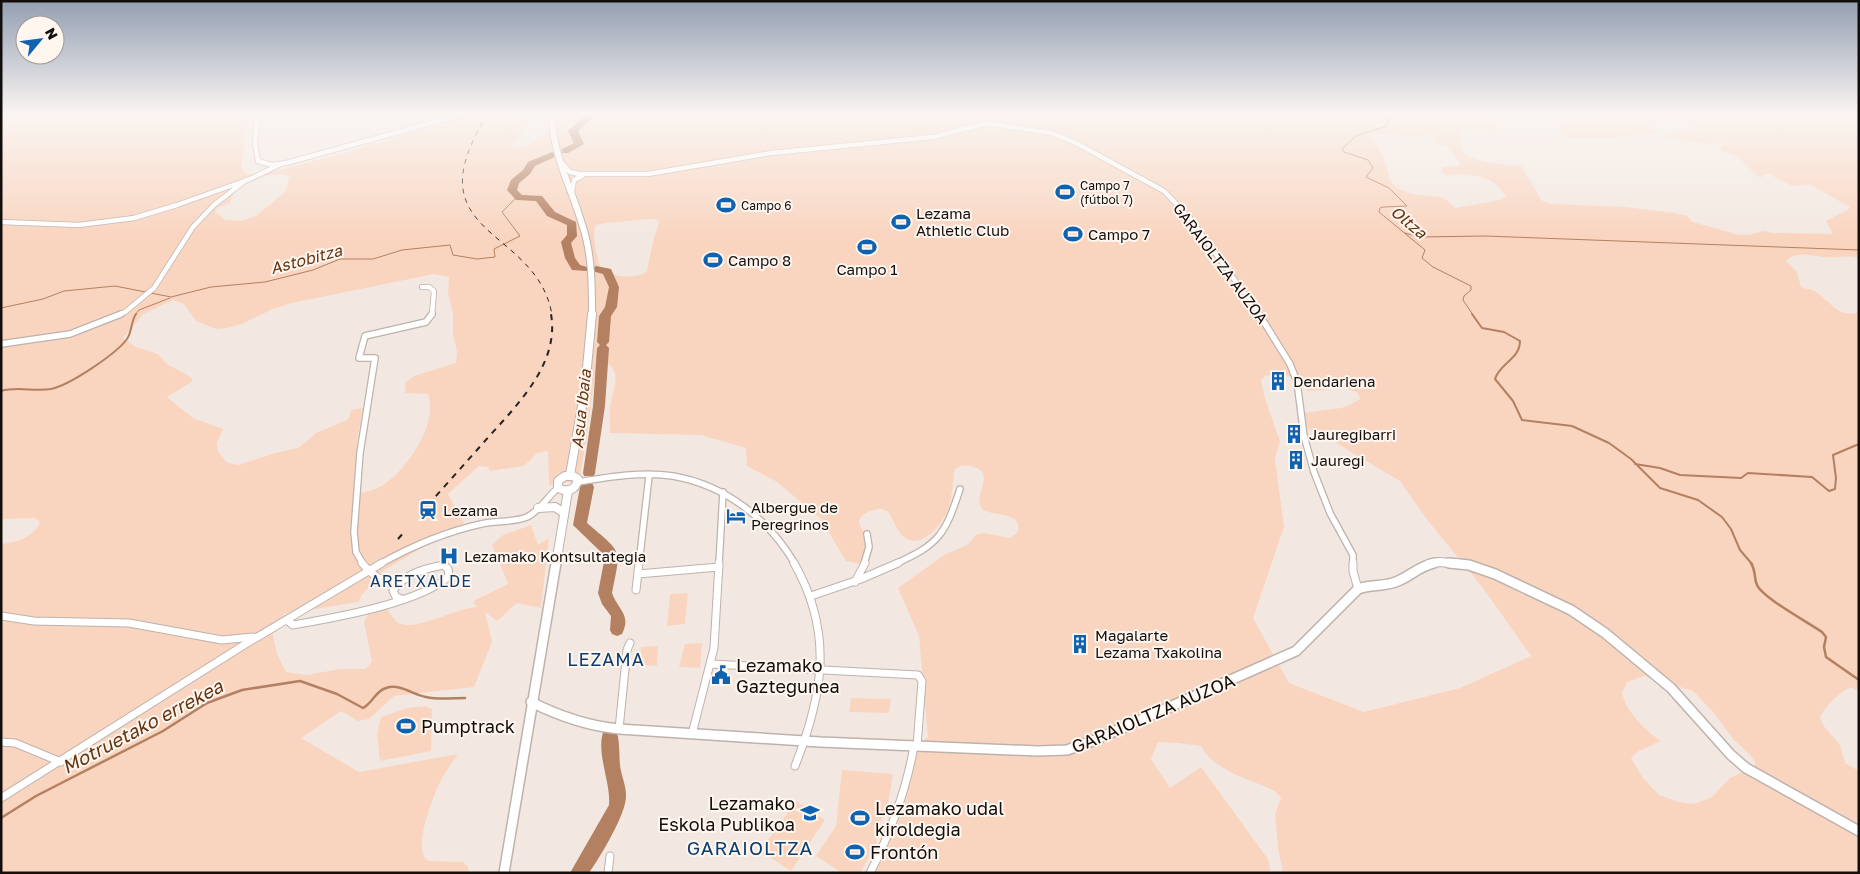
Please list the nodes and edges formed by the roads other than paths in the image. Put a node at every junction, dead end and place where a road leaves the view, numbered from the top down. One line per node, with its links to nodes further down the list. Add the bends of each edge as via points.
1 (257, 155): 7 (street, via 258,161 263,164)
2 (317, 155): 7 (street)
3 (558, 155): 6 (street)
4 (761, 155): 8 (street, GARAIOLTZA AUZOA, via 648,174)
5 (1098, 155): 32 (street, GARAIOLTZA AUZOA, via 1164,191 1190,218 1268,326 1297,382 1304,436 1314,472 1330,513 1352,555)
6 (560, 161): 8 (street); 9 (street)
7 (280, 165): 10 (street)
8 (577, 175): 9 (street, GARAIOLTZA AUZOA); 11 (street, via 572,182)
9 (566, 177): 11 (street)
10 (246, 180): 12 (street, via 186,202 105,223); 14 (street, via 214,205 194,227 154,288 125,312 70,334)
11 (572, 192): 15 (street, via 587,240 592,298)
12 (1, 222)
13 (422, 287): 28 (street, via 434,291 431,318 426,322 365,336 359,354 359,358 375,358 360,456 354,546 360,560)
14 (1, 344)
15 (570, 475): 17 (street); 18 (street, via 558,482)
16 (649, 476): 17 (street); 21 (street, via 692,480); 29 (street)
17 (578, 482): 20 (street)
18 (558, 488): 20 (street); 24 (street)
19 (960, 488): 30 (street, via 943,532 937,538 899,562)
20 (568, 491): 25 (street)
21 (723, 492): 22 (street); 23 (street)
22 (735, 499): 23 (street); 34 (street, via 777,536 790,553)
23 (722, 506): 27 (street)
24 (538, 508): 25 (street, via 555,507); 28 (street, via 523,518 480,524 448,533 406,550)
25 (564, 513): 42 (street)
26 (867, 534): 30 (street, via 870,543 868,556)
27 (719, 567): 29 (street); 40 (street)
28 (370, 570): 31 (street, via 376,579); 37 (street)
29 (638, 574): 33 (street)
30 (855, 582): 34 (street)
31 (395, 584): 35 (street, via 393,591); 35 (street, via 437,566 444,565 448,569 449,576 443,583)
32 (1358, 589): 47 (street, GARAIOLTZA AUZOA, via 1296,651 1081,746 1053,752); 51 (street, via 1397,582 1420,566 1455,563 1483,569 1571,610 1605,633 1671,688 1720,744 1746,768)
33 (636, 590)
34 (811, 596): 41 (street, via 817,617)
35 (402, 600): 37 (street, via 356,614 292,625)
36 (1, 616): 38 (street, via 34,621 129,623 222,640)
37 (287, 620): 38 (street)
38 (258, 636): 48 (street)
39 (630, 643): 43 (street)
40 (711, 664): 41 (street); 44 (street)
41 (820, 670): 45 (street); 47 (street, via 921,676 920,724)
42 (531, 702): 43 (street, GARAIOLTZA AUZOA, via 592,726); 53 (street)
43 (619, 729): 44 (street, GARAIOLTZA AUZOA)
44 (692, 734): 45 (street, GARAIOLTZA AUZOA)
45 (806, 741): 47 (street, GARAIOLTZA AUZOA); 49 (street)
46 (1, 742): 48 (street, via 15,743)
47 (915, 746): 55 (street, via 897,815)
48 (62, 762): 50 (street)
49 (795, 766)
50 (1, 798)
51 (1859, 832)
52 (610, 856): 54 (street)
53 (504, 873)
54 (608, 873)
55 (870, 873)

